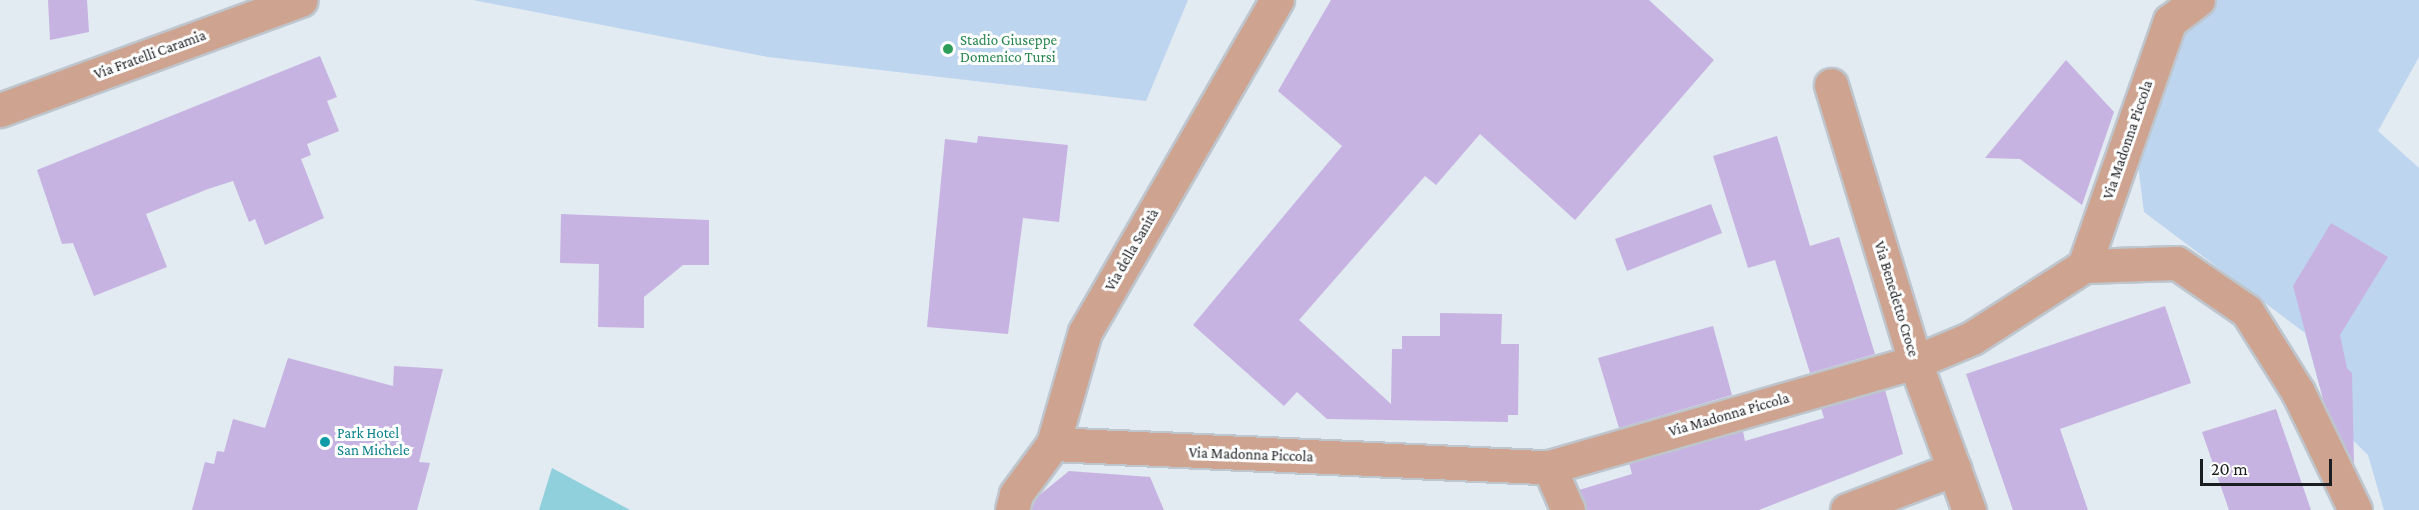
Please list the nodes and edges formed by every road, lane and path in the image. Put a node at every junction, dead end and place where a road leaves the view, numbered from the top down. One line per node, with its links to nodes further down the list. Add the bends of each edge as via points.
1 (301, 0): 5 (street, Via Fratelli Caramia)
2 (1277, 0): 8 (street, Via della Sanità, via 1085,332)
3 (2199, 0): 6 (street, Via Madonna Piccola, via 2170,21)
4 (1831, 85): 7 (street, Via Benedetto Croce)
5 (0, 110)
6 (2084, 266): 7 (street, Via Madonna Piccola, via 1972,339); 15 (street, via 2177,263 2247,311 2298,392)
7 (1915, 362): 9 (street, Via Madonna Piccola); 10 (street, Via Benedetto Croce)
8 (1053, 444): 9 (street, Via Madonna Piccola); 11 (street, Via della Sanità, via 1016,494)
9 (1549, 467): 12 (street)
10 (1954, 469): 13 (street); 14 (street, Via Benedetto Croce)
11 (1012, 510)
12 (1568, 510)
13 (1847, 510)
14 (1970, 510)
15 (2355, 510)

